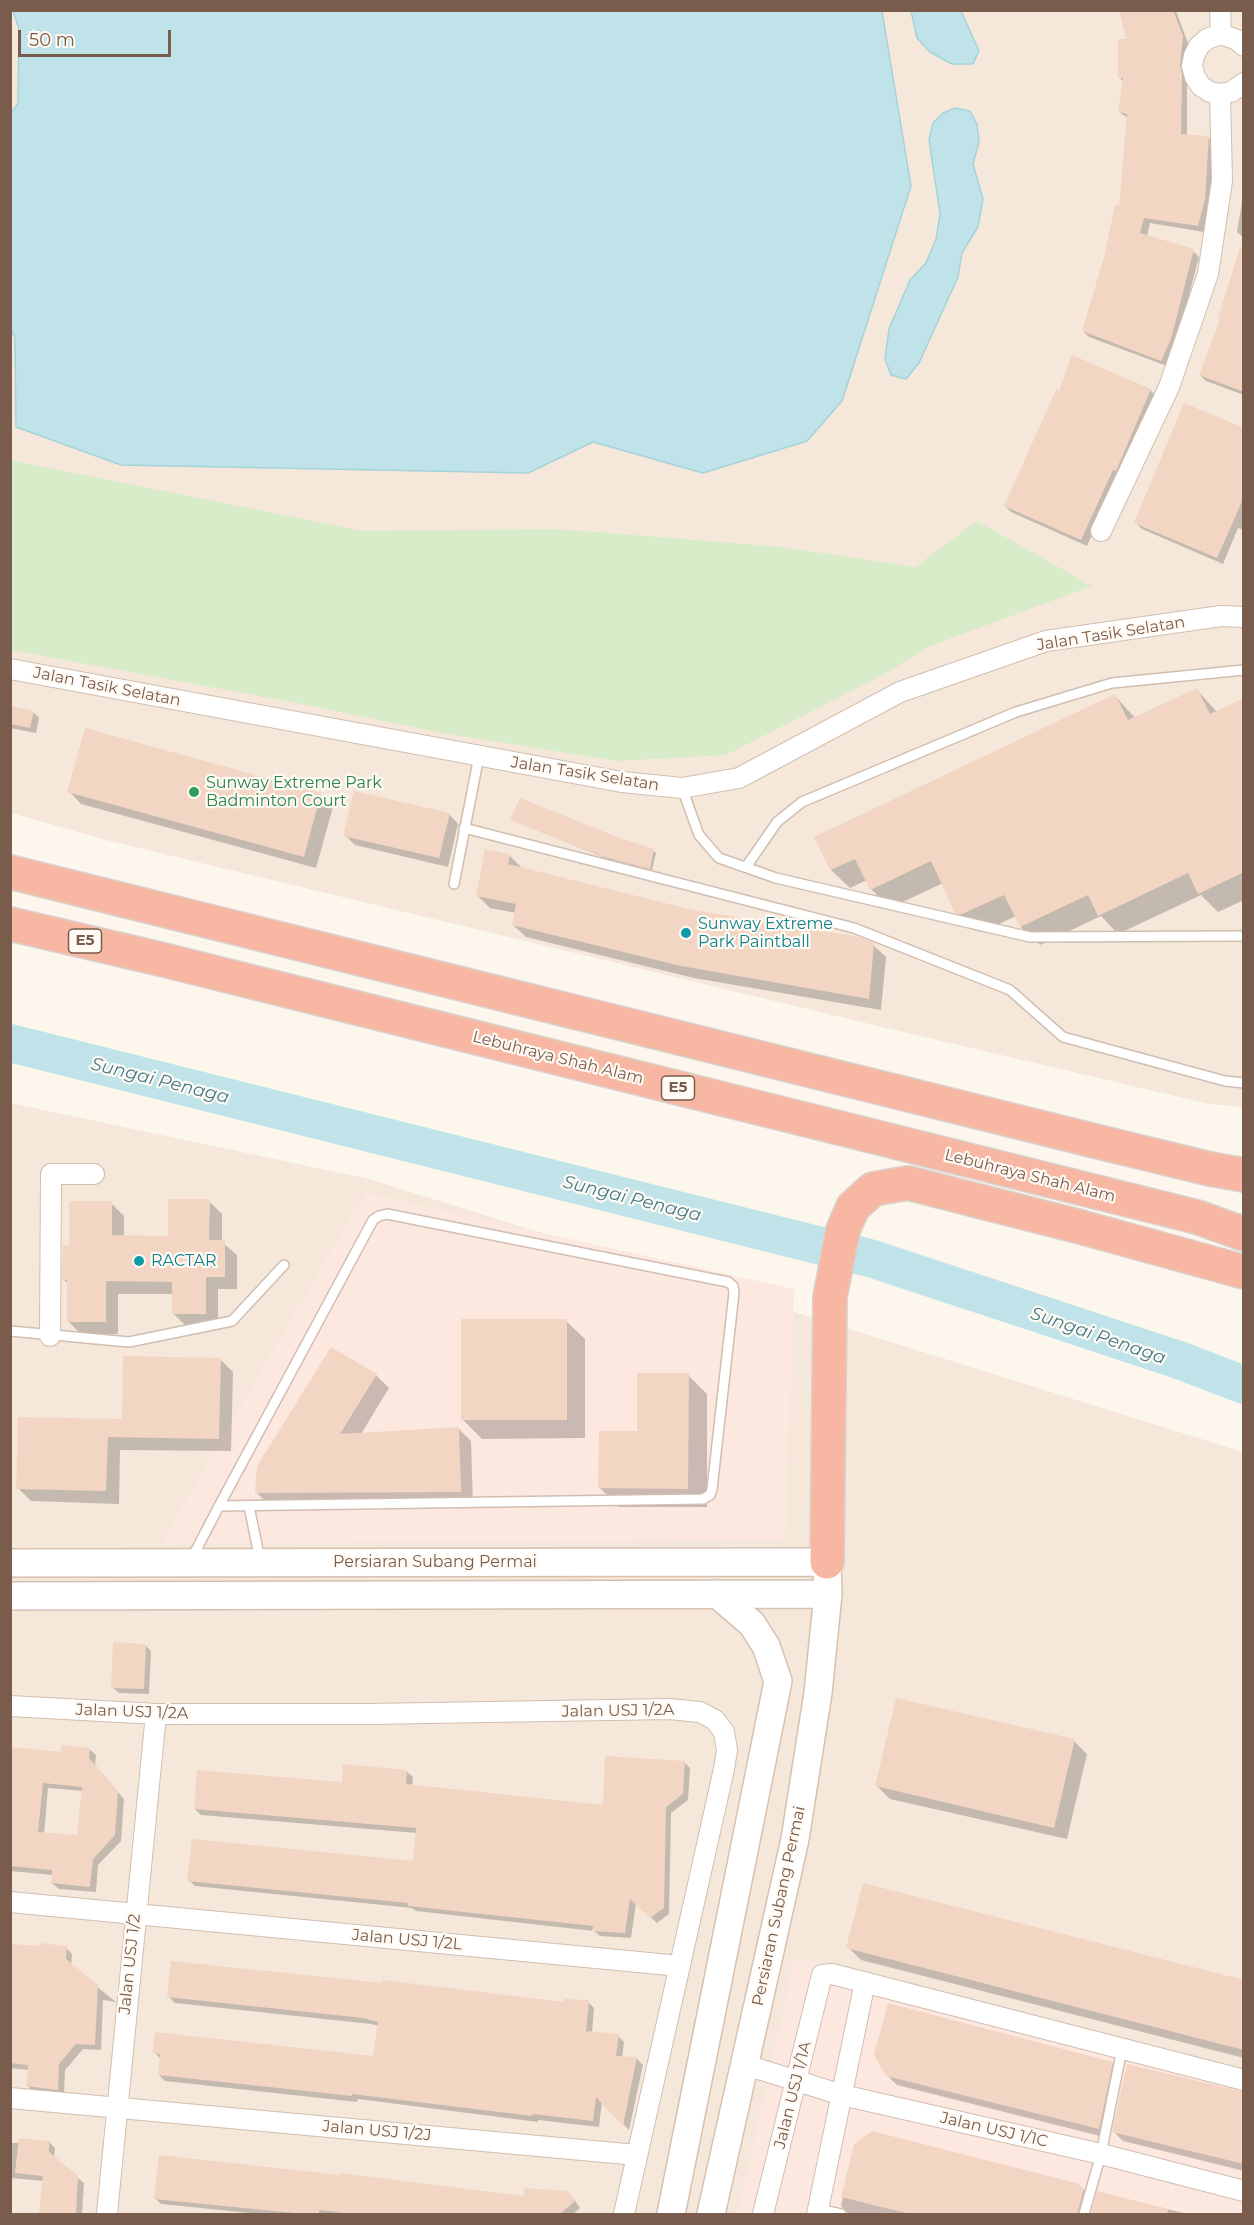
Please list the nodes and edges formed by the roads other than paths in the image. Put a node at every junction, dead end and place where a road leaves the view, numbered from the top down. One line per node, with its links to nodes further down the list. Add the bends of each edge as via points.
1 (1220, 10): 2 (street)
2 (1221, 34): 3 (street); 5 (street, via 1199,46 1192,66 1201,86)
3 (1244, 46)
4 (1244, 83): 5 (street)
5 (1220, 94): 6 (street, via 1222,181 1208,274 1169,387)
6 (1101, 531)
7 (1244, 617): 11 (street, Jalan Tasik Selatan, via 1221,616 1046,641 900,692 739,778)
8 (10, 669): 10 (street, Jalan Tasik Selatan)
9 (1244, 670): 13 (lane, via 1113,683 1016,712 802,802 777,822)
10 (479, 756): 11 (street, Jalan Tasik Selatan); 12 (lane)
11 (682, 789): 13 (lane, via 699,835 719,858)
12 (464, 828): 15 (lane); 20 (lane, via 854,928 1010,990 1064,1037)
13 (746, 867): 17 (lane, via 776,878 1030,937)
14 (10, 872): 22 (highway, via 1098,1142)
15 (454, 884)
16 (10, 924): 19 (highway, Lebuhraya Shah Alam / E5)
17 (1244, 936)
18 (10, 937): 19 (highway)
19 (160, 958): 23 (highway, Lebuhraya Shah Alam / E5)
20 (1244, 1083)
21 (94, 1174): 29 (street, via 51,1174)
22 (1244, 1174)
23 (1197, 1217): 24 (highway); 25 (highway, Lebuhraya Shah Alam / E5)
24 (1244, 1226)
25 (1244, 1234)
26 (284, 1266): 29 (lane, via 232,1321 129,1342)
27 (1244, 1272): 32 (highway, via 908,1183 873,1189 853,1207 843,1230 830,1297)
28 (10, 1331): 29 (lane)
29 (50, 1336)
30 (219, 1506): 31 (lane); 31 (lane, via 373,1220 379,1216 387,1214 733,1286 712,1489 703,1499); 34 (lane)
31 (249, 1506): 35 (lane)
32 (827, 1562): 35 (main road, Persiaran Subang Permai); 37 (main road, Persiaran Subang Permai)
33 (10, 1563): 34 (main road, Persiaran Subang Permai)
34 (189, 1563): 35 (main road, Persiaran Subang Permai)
35 (260, 1563)
36 (717, 1594): 37 (main road, Persiaran Subang Permai); 38 (main road, Persiaran Subang Permai); 58 (main road, via 752,1624 766,1646 778,1681)
37 (828, 1594): 46 (main road, Persiaran Subang Permai, via 818,1693 795,1839)
38 (10, 1596)
39 (10, 1706): 40 (street, Jalan USJ 1/2A)
40 (156, 1714): 42 (street, Jalan USJ 1/2); 43 (street, Jalan USJ 1/2A, via 669,1709 700,1712 715,1720 724,1732 727,1750)
41 (10, 1902): 42 (street, Jalan USJ 1/2L)
42 (135, 1914): 43 (street, Jalan USJ 1/2L); 51 (street, Jalan USJ 1/2)
43 (680, 1966): 53 (street, Jalan USJ 1/2A)
44 (865, 1982): 45 (street); 48 (street, Jalan USJ 1/1A, via 822,1975); 49 (street)
45 (1122, 2049): 47 (street); 52 (lane)
46 (746, 2065): 48 (street, Jalan USJ 1/1C); 59 (main road, Persiaran Subang Permai)
47 (1244, 2080)
48 (796, 2081): 49 (street, Jalan USJ 1/1C); 60 (street, Jalan USJ 1/1A)
49 (842, 2095): 52 (street, Jalan USJ 1/1C); 55 (street)
50 (10, 2097): 51 (street, Jalan USJ 1/2J)
51 (116, 2108): 53 (street, Jalan USJ 1/2J); 56 (street, Jalan USJ 1/2)
52 (1101, 2154): 54 (street, Jalan USJ 1/1C); 62 (lane)
53 (637, 2155): 57 (street, Jalan USJ 1/2A)
54 (1244, 2191)
55 (818, 2212): 61 (lane)
56 (107, 2214)
57 (624, 2214)
58 (671, 2214)
59 (711, 2214)
60 (764, 2214)
61 (841, 2214)
62 (1084, 2214)

